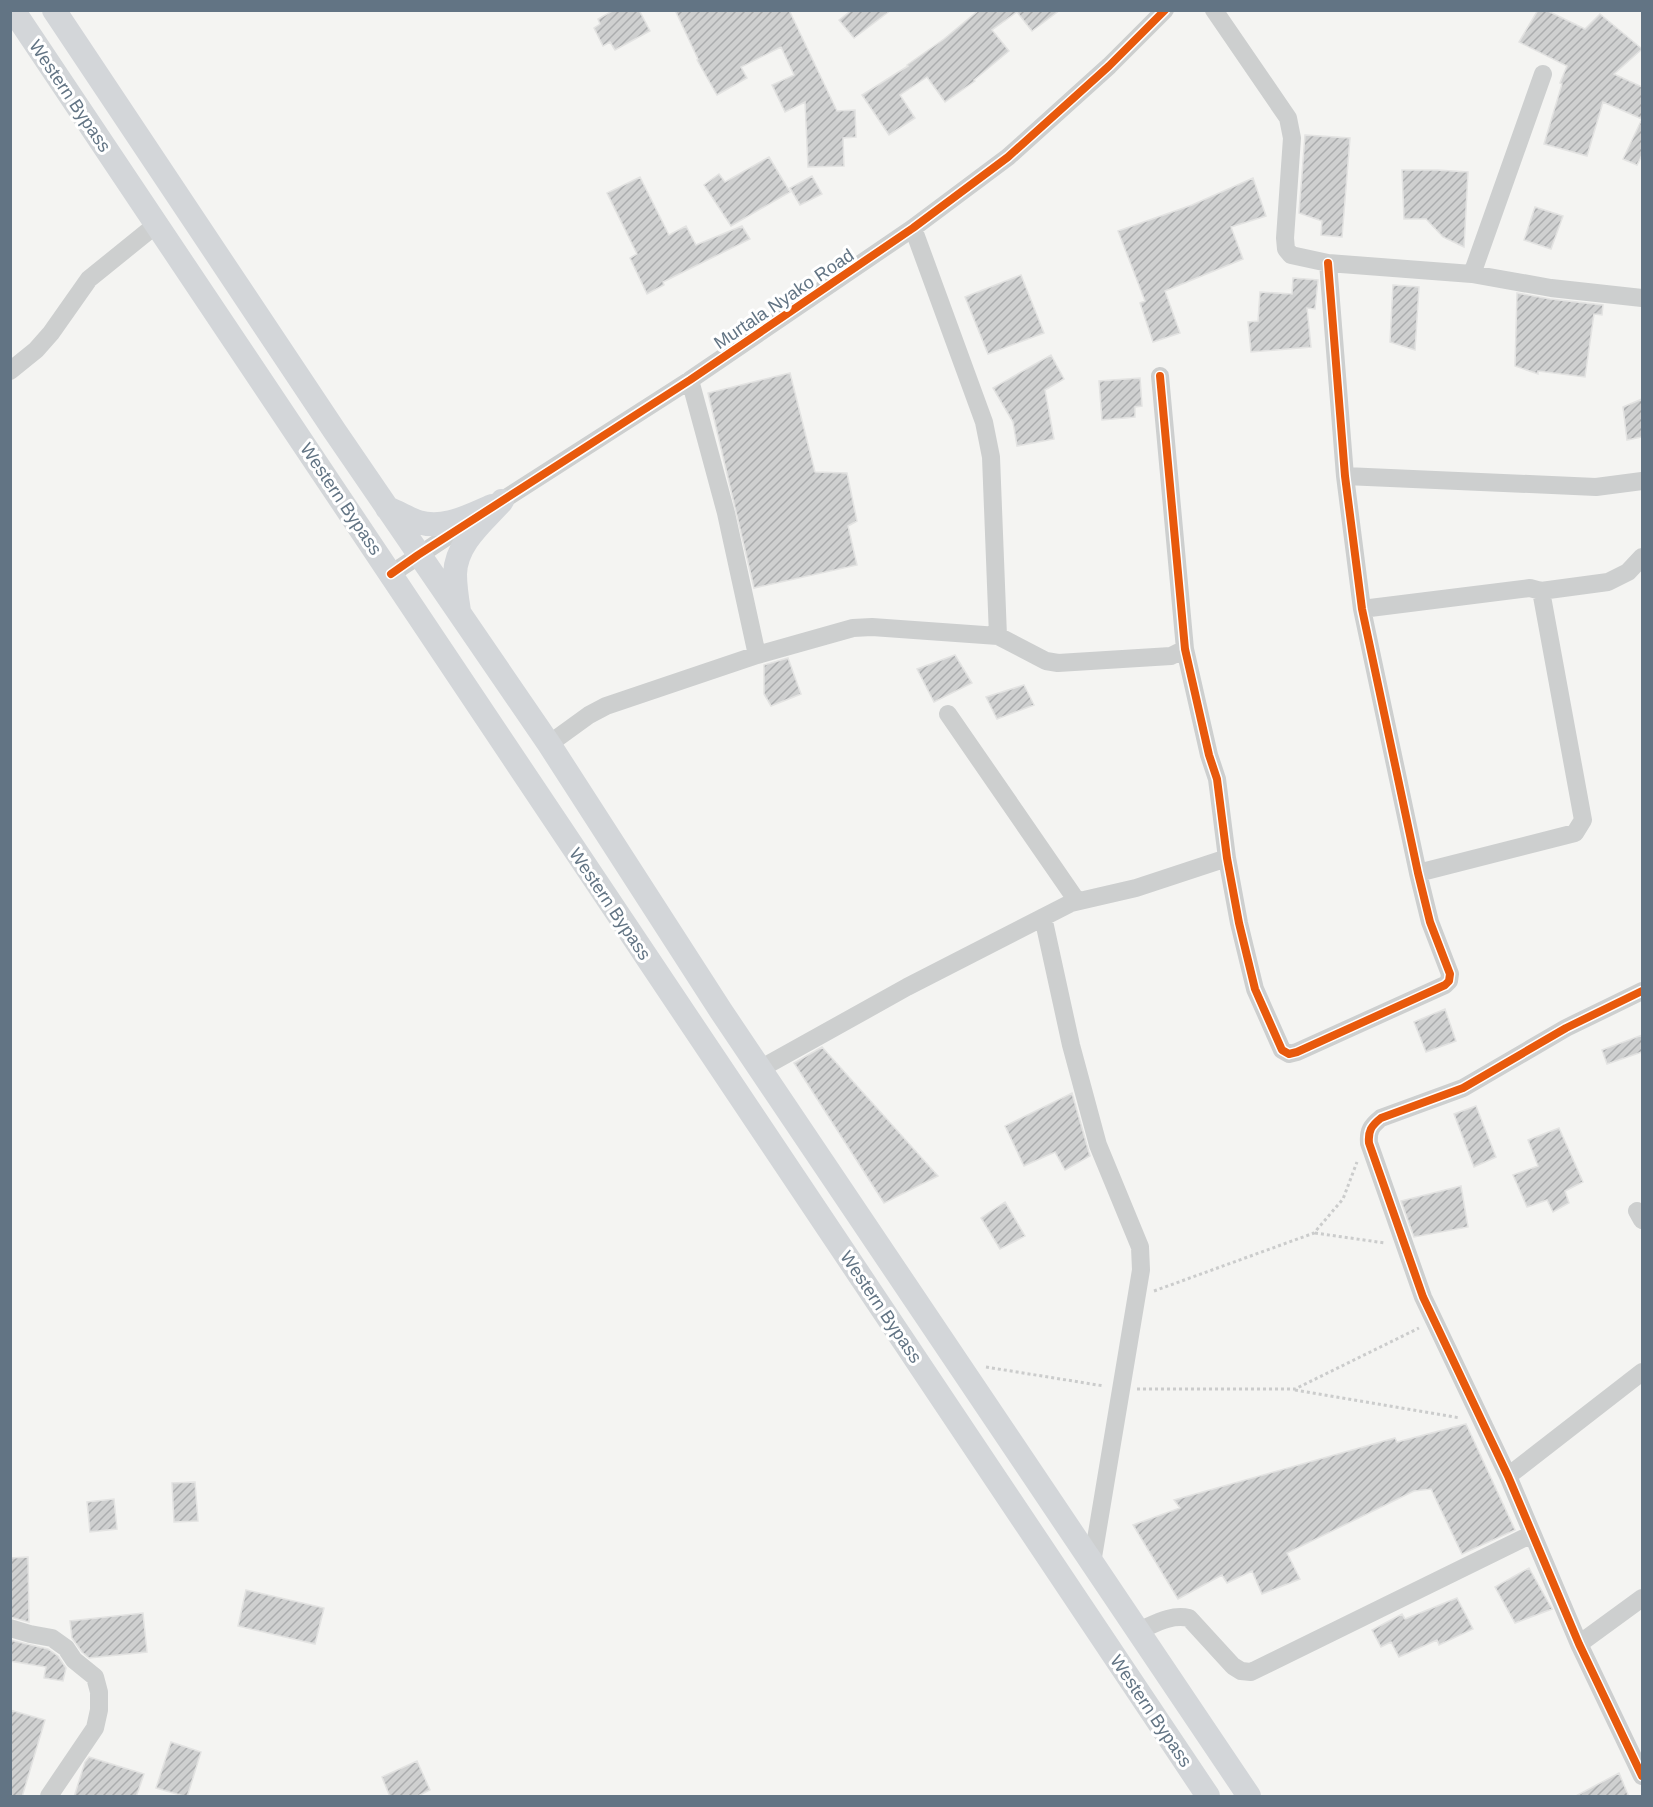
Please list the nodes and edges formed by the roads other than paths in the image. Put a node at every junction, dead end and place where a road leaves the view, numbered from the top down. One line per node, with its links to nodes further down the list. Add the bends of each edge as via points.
1 (13, 10): 6 (main road, Western Bypass)
2 (54, 10): 17 (main road, Western Bypass)
3 (1165, 10): 7 (street, Murtala Nyako Road, via 1008,157)
4 (1214, 10): 8 (street, via 1291,127 1286,249 1292,255)
5 (1544, 74): 9 (street)
6 (157, 225): 11 (street, via 88,279 51,333); 20 (main road, Western Bypass)
7 (913, 228): 13 (street, Murtala Nyako Road); 24 (street, via 988,440)
8 (1328, 263): 9 (street); 14 (street)
9 (1472, 274): 10 (street, via 1551,288)
10 (1641, 295)
11 (10, 371)
12 (1160, 376): 25 (street)
13 (690, 380): 16 (street, Murtala Nyako Road); 26 (street, via 726,513)
14 (1345, 476): 15 (street, via 1596,487); 22 (street)
15 (1642, 481)
16 (502, 501): 17 (main road, via 445,524 418,522); 18 (street, Murtala Nyako Road); 23 (main road, via 461,548 455,573)
17 (387, 508): 18 (main road, Western Bypass)
18 (418, 555): 20 (street, Murtala Nyako Road); 23 (main road, Western Bypass)
19 (1642, 557): 21 (street, via 1628,572 1608,582)
20 (391, 574): 45 (main road, Western Bypass)
21 (1541, 591): 22 (street, via 1530,588); 30 (street, via 1583,820 1575,833)
22 (1362, 609): 30 (street)
23 (459, 614): 28 (main road, Western Bypass)
24 (998, 636): 25 (street, via 1046,661 1058,663 1171,656); 26 (street, via 863,627)
25 (1185, 649): 29 (street, via 1217,779)
26 (757, 655): 28 (street, via 606,706)
27 (948, 714): 31 (street)
28 (549, 744): 34 (main road, Western Bypass)
29 (1227, 858): 30 (street, via 1255,988 1282,1050 1289,1054 1449,981); 31 (street, via 1136,888)
30 (1418, 873)
31 (1077, 901): 32 (street)
32 (1043, 917): 34 (street); 38 (street, via 1098,1145 1140,1247 1142,1270)
33 (1642, 991): 36 (street, via 1566,1028 1463,1088 1381,1118 1368,1132 1423,1297)
34 (760, 1069): 38 (main road, Western Bypass)
35 (1642, 1372): 36 (street)
36 (1508, 1476): 37 (street)
37 (1533, 1534): 41 (street, via 1251,1672 1233,1666 1189,1618 1168,1618); 42 (street)
38 (1092, 1563): 41 (main road, Western Bypass)
39 (1642, 1598): 42 (street)
40 (10, 1628): 44 (street, via 52,1638 66,1648 95,1677 99,1692 95,1728)
41 (1138, 1630): 46 (main road, Western Bypass)
42 (1579, 1644): 43 (street)
43 (1642, 1776)
44 (49, 1797)
45 (1208, 1797)
46 (1249, 1797)

